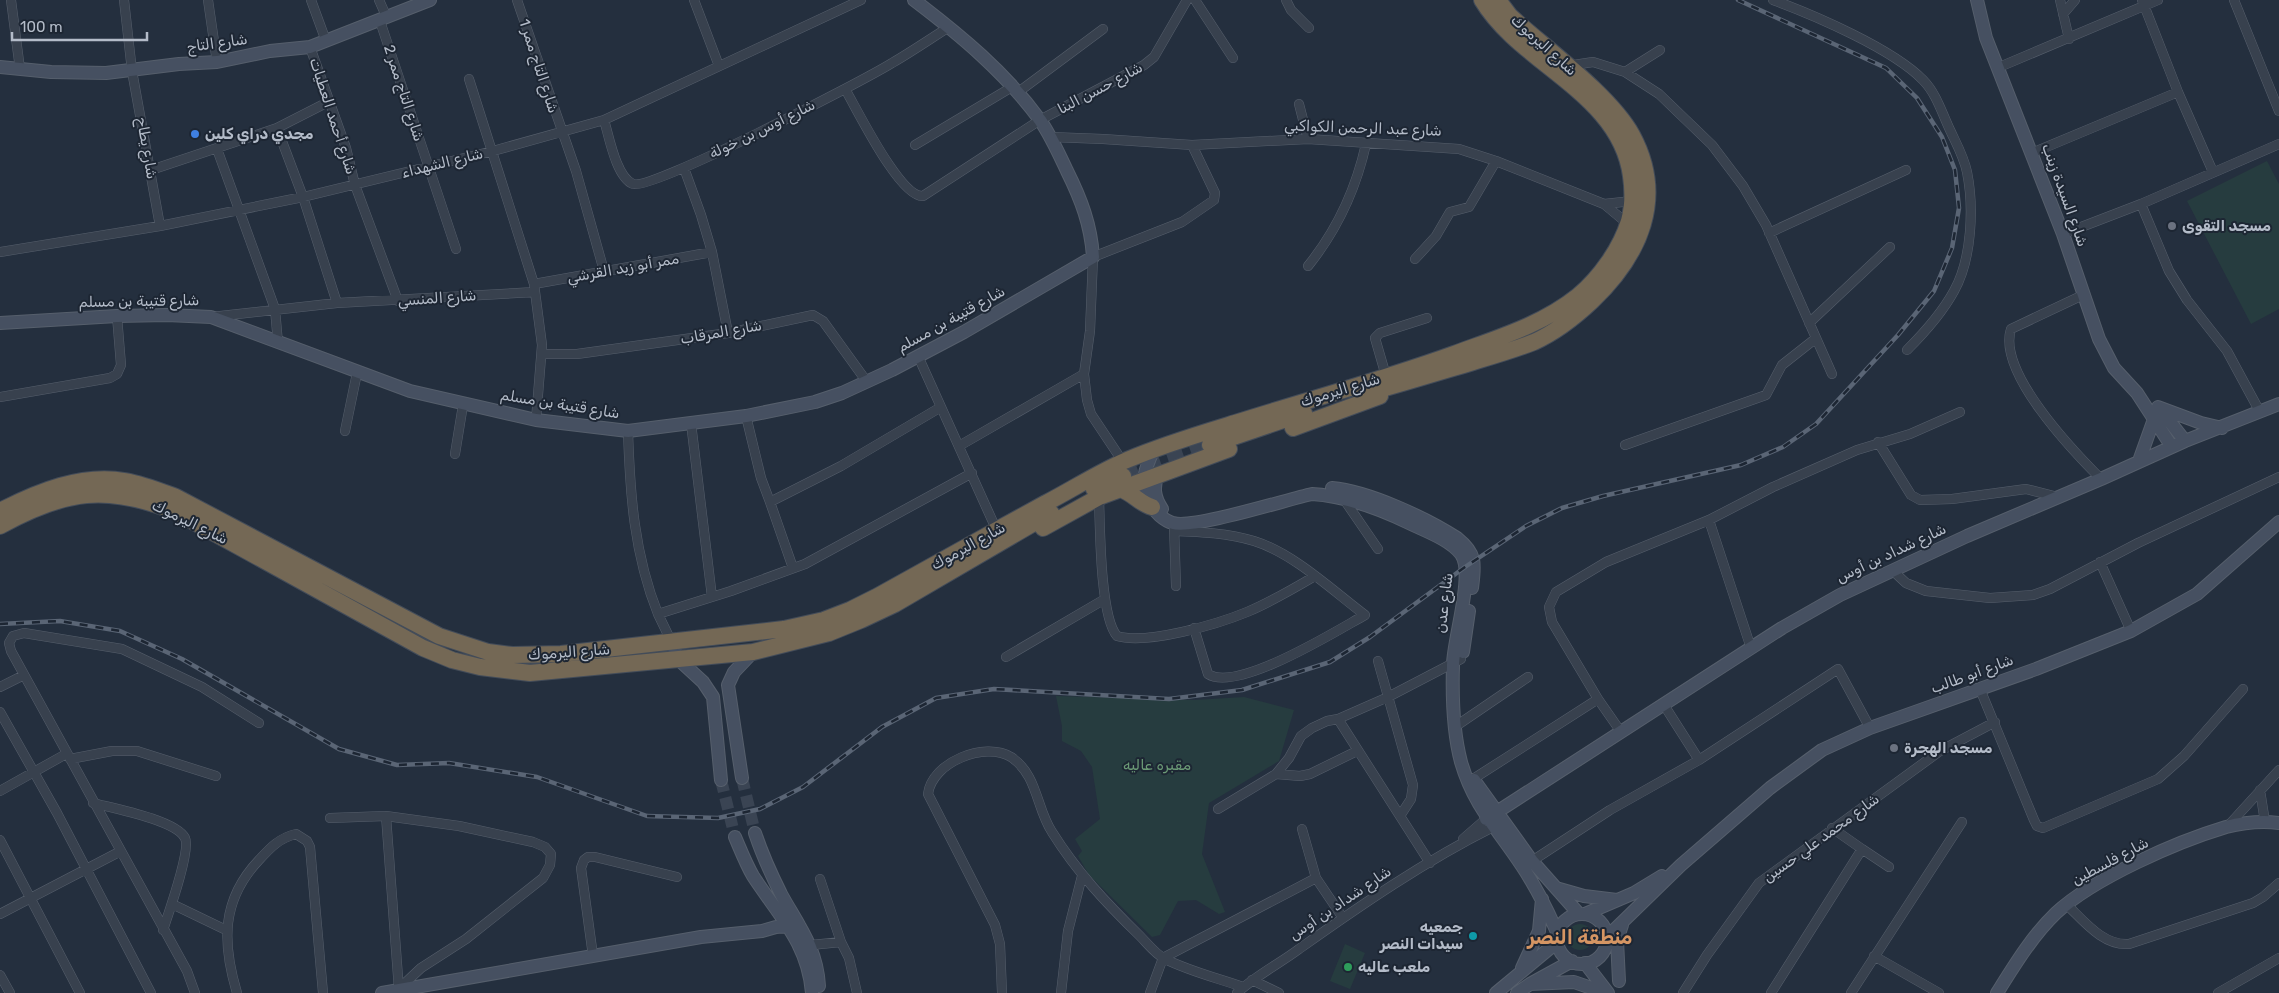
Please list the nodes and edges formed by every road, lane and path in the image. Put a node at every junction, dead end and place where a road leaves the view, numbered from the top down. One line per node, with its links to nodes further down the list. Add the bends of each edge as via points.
1 (11, 0): 38 (street)
2 (124, 0): 39 (street, شارع يطاح)
3 (208, 0): 33 (street)
4 (311, 0): 29 (street)
5 (379, 0): 24 (street, شارع التاج ممر 2)
6 (430, 0): 24 (street, شارع التاج)
7 (517, 0): 51 (street, شارع التاج ممر 1)
8 (694, 0): 35 (street)
9 (861, 0): 35 (street, شارع الشهداء)
10 (914, 0): 25 (street)
11 (1188, 0): 49 (street, شارع حسن البنا, via 1149,61)
12 (1195, 0): 32 (street)
13 (1286, 0): 26 (street)
14 (1482, 0): 69 (highway, شارع اليرموك, via 1509,33 1579,92 1607,122 1626,153)
15 (1498, 0): 36 (highway, شارع اليرموك, via 1510,16)
16 (1773, 0): 98 (street, via 1869,44 1912,69 1930,88 1964,161 1970,201 1964,267 1947,303)
17 (1977, 0): 37 (street, شارع السيدة زينب)
18 (2060, 0): 23 (street)
19 (2074, 0): 23 (street)
20 (2158, 0): 22 (street)
21 (2234, 0): 47 (street)
22 (2143, 3): 28 (street); 44 (street)
23 (2063, 14): 28 (street)
24 (383, 20): 29 (street, شارع التاج); 62 (street, شارع التاج ممر 2)
25 (950, 27): 42 (street, شارع أوس بن خولة); 43 (street)
26 (1309, 28)
27 (1103, 29): 43 (street)
28 (2069, 39): 37 (street)
29 (326, 41): 30 (street, شارع التاج)
30 (310, 47): 33 (street, شارع التاج); 45 (street, شارع أحمد العطيات)
31 (1660, 50): 40 (street)
32 (1233, 58)
33 (216, 62): 39 (street, شارع التاج)
34 (0, 66): 38 (street, شارع التاج)
35 (719, 66): 48 (street, شارع الشهداء)
36 (1567, 66): 40 (street, via 1593,62); 105 (highway, شارع اليرموك, via 1624,123 1643,160 1648,188 1647,211 1634,249 1604,289 1558,329 1499,355)
37 (1998, 68): 60 (street, شارع السيدة زينب)
38 (20, 69): 39 (street, شارع التاج, via 76,73)
39 (132, 71): 64 (street, شارع يطاح)
40 (1625, 72): 75 (street, via 1659,94 1712,145 1743,186)
41 (469, 79): 59 (street)
42 (845, 89): 49 (street, via 892,171 907,189 918,196 928,194); 63 (street, شارع أوس بن خولة)
43 (1015, 90): 49 (street); 56 (street)
44 (2178, 92): 60 (street); 66 (street)
45 (330, 101): 50 (street); 67 (street, شارع أحمد العطيات)
46 (1299, 104): 53 (street)
47 (2279, 111)
48 (604, 120): 51 (street, شارع الشهداء); 63 (street, شارع أوس بن خولة, via 621,174 630,183 639,185)
49 (1040, 120): 52 (street)
50 (277, 128): 58 (street); 68 (street)
51 (561, 133): 59 (street, شارع الشهداء); 84 (street, شارع التاج ممر 1, via 576,171)
52 (1051, 137): 57 (street, شارع عبد الرحمن الكواكبي); 81 (street, via 1084,208 1092,235)
53 (1308, 139): 54 (street, شارع عبد الرحمن الكواكبي); 57 (street, شارع عبد الرحمن الكواكبي)
54 (1366, 144): 61 (street, شارع عبد الرحمن الكواكبي, via 1459,149); 83 (street, via 1361,168 1328,242)
55 (2279, 144): 66 (street)
56 (915, 145)
57 (1192, 145): 81 (street, via 1215,193 1214,200 1182,222)
58 (217, 149): 64 (street); 72 (street)
59 (492, 151): 62 (street, شارع الشهداء); 85 (street)
60 (2032, 153): 76 (street, شارع السيدة زينب)
61 (1496, 161): 70 (street, شارع عبد الرحمن الكواكبي); 82 (street, via 1469,207 1450,212 1436,236)
62 (428, 166): 67 (street, شارع الشهداء); 78 (street, شارع التاج ممر 2)
63 (684, 168): 80 (street)
64 (151, 170): 74 (street, شارع يطاح)
65 (1906, 170): 75 (street)
66 (2213, 172): 71 (street)
67 (355, 185): 68 (street, شارع الشهداء); 87 (street, شارع أحمد العطيات)
68 (303, 197): 72 (street, شارع الشهداء); 88 (street)
69 (1632, 201): 70 (street, شارع عبد الرحمن الكواكبي); 73 (highway, شارع اليرموك)
70 (1604, 204): 73 (street, شارع عبد الرحمن الكواكبي)
71 (2141, 204): 76 (street); 112 (street, via 2169,271 2227,351)
72 (239, 209): 74 (street, شارع الشهداء); 89 (street)
73 (1628, 224): 104 (highway, شارع اليرموك, via 1599,274 1565,306 1523,328)
74 (160, 226): 79 (street, شارع الشهداء)
75 (1770, 233): 94 (street)
76 (2063, 234): 86 (street, شارع السيدة زينب)
77 (1890, 247): 94 (street)
78 (456, 249)
79 (0, 250)
80 (712, 252): 84 (street, ممر أبو زيد القرشي); 95 (street)
81 (1093, 257): 100 (street, شارع قتيبة بن مسلم); 102 (street)
82 (1415, 259)
83 (1308, 266)
84 (604, 271): 85 (street, ممر أبو زيد القرشي)
85 (535, 288): 87 (street, شارع المنسي); 99 (street)
86 (2083, 295): 113 (street, شارع السيدة زينب, via 2114,368); 135 (street, via 2012,329 2009,344 2013,359 2038,407 2074,452)
87 (398, 301): 88 (street, شارع المنسي)
88 (336, 303): 89 (street, شارع المنسي)
89 (275, 310): 91 (street, شارع المنسي); 97 (street)
90 (117, 316): 91 (street, شارع قتيبة بن مسلم); 93 (street, شارع قتيبة بن مسلم); 107 (street, via 121,365 117,374 110,378)
91 (211, 317): 97 (street, شارع قتيبة بن مسلم)
92 (1426, 318): 104 (street, via 1380,333 1375,338)
93 (0, 323)
94 (1809, 323): 96 (street)
95 (728, 333): 99 (street, شارع المرقاب, via 577,354); 106 (street, شارع المرقاب, via 813,315 823,321)
96 (1815, 339): 103 (street); 124 (street, via 1782,365 1764,397)
97 (278, 343): 101 (street, شارع قتيبة بن مسلم)
98 (1908, 350)
99 (542, 354): 115 (street)
100 (918, 356): 106 (street, شارع قتيبة بن مسلم); 110 (street)
101 (357, 373): 109 (street, شارع قتيبة بن مسلم, via 410,392); 118 (street)
102 (1084, 374): 125 (street); 134 (street, via 1089,408)
103 (1832, 374)
104 (1386, 376): 120 (highway, شارع اليرموك)
105 (1418, 380): 123 (highway, شارع اليرموك, via 1339,401); 129 (highway, via 1364,403)
106 (867, 382): 114 (street, شارع قتيبة بن مسلم, via 815,402)
107 (0, 397)
108 (2279, 404): 112 (street, شارع شداد بن أوس)
109 (464, 405): 115 (street, شارع قتيبة بن مسلم); 128 (street)
110 (941, 407): 125 (street); 139 (street, via 833,470)
111 (1960, 412): 122 (street, via 1919,431)
112 (2260, 412): 117 (street, شارع شداد بن أوس)
113 (2156, 413): 117 (street); 121 (street, شارع السيدة زينب); 126 (street, شارع السيدة زينب); 130 (street)
114 (746, 416): 116 (street, شارع قتيبة بن مسلم); 139 (street)
115 (536, 420): 119 (street, شارع قتيبة بن مسلم)
116 (691, 423): 119 (street, شارع قتيبة بن مسلم); 153 (street)
117 (2222, 428): 121 (street, شارع شداد بن أوس)
118 (345, 431)
119 (628, 431): 156 (street, via 635,531 649,593)
120 (1186, 438): 127 (highway, شارع اليرموك); 129 (highway, via 1185,453)
121 (2185, 441): 126 (street, شارع شداد بن أوس)
122 (1878, 442): 137 (street, via 1911,494 1920,500 2026,489); 142 (street, via 1773,487)
123 (1210, 445)
124 (1625, 445)
125 (959, 446): 131 (street)
126 (2172, 447): 130 (street, شارع شداد بن أوس)
127 (1154, 449): 134 (highway, شارع اليرموك); 134 (street)
128 (454, 454)
129 (1191, 462): 132 (highway)
130 (2139, 462): 135 (street, شارع شداد بن أوس)
131 (972, 474): 146 (street); 149 (street)
132 (1158, 474): 134 (highway); 144 (street, via 1155,496)
133 (2279, 477): 148 (street)
134 (1127, 479): 136 (highway); 140 (street, via 1145,493); 140 (highway, via 1128,491); 146 (highway, شارع اليرموك); 155 (highway, شارع اليرموك, via 1095,488)
135 (2101, 479): 137 (street, شارع شداد بن أوس)
136 (1099, 497): 154 (street); 155 (highway, via 913,601)
137 (2058, 497): 150 (street, شارع شداد بن أوس)
138 (1343, 498): 144 (street, شارع عدن, via 1312,494 1212,519); 147 (street); 165 (street, شارع عدن, via 1405,521 1441,539 1461,554 1466,574)
139 (770, 502): 149 (street)
140 (1152, 507): 144 (street)
141 (0, 511): 159 (highway, شارع اليرموك, via 33,494 65,485 113,479 126,481 176,497 439,636 488,652 540,656)
142 (1709, 520): 160 (street); 172 (street, via 1606,562 1561,587 1553,596 1549,607 1552,622)
143 (2279, 522): 158 (street, شارع أبو طالب, via 2197,594)
144 (1174, 524): 151 (street, via 1253,541 1277,551); 152 (street); 165 (street, شارع عدن, via 1320,488 1359,493 1408,513 1457,538 1473,556 1474,573)
145 (0, 526): 163 (highway, شارع اليرموك, via 47,503 76,496 126,495 176,512 423,648 452,660 530,673)
146 (997, 531): 159 (highway, شارع اليرموك, via 859,606 824,620 792,628)
147 (1378, 549)
148 (2100, 562): 150 (street, via 2042,592 2012,597 1926,592 1906,583); 158 (street)
149 (793, 568): 153 (street)
150 (1892, 570): 160 (street, شارع شداد بن أوس, via 1809,612)
151 (1315, 576): 157 (street, via 1246,612); 157 (street, via 1365,615 1297,653 1245,675 1215,678 1208,674)
152 (1176, 586)
153 (712, 597): 156 (street)
154 (1105, 599): 157 (street, via 1111,627 1117,636 1148,637); 162 (street)
155 (895, 604): 161 (highway, شارع اليرموك, via 829,633)
156 (658, 614): 159 (street)
157 (1194, 628)
158 (2132, 631): 169 (street, شارع أبو طالب)
159 (672, 643): 163 (street)
160 (1751, 648): 173 (street, شارع شداد بن أوس)
161 (753, 652): 163 (highway, شارع اليرموك); 188 (street, via 734,672 728,685)
162 (1006, 657)
163 (678, 659): 190 (street, via 703,682 713,697)
164 (1378, 661): 171 (street)
165 (1457, 661): 171 (street); 178 (street, شارع عدن)
166 (24, 675): 168 (street); 177 (street, via 8,643 13,636 24,633 122,649 202,687); 182 (street)
167 (1528, 677): 178 (street)
168 (0, 687)
169 (1980, 689): 176 (street); 179 (street, شارع أبو طالب)
170 (2243, 689): 176 (street, via 2184,756 2158,779 2043,828 2034,820)
171 (1388, 697): 175 (street); 196 (street, via 1413,785 1412,799)
172 (1598, 699): 180 (street); 189 (street)
173 (1664, 705): 180 (street, شارع شداد بن أوس); 183 (street)
174 (0, 712): 185 (street)
175 (1338, 719): 181 (street); 186 (street, via 1305,732)
176 (1995, 722): 203 (street, شارع محمد علي حسين, via 1940,751)
177 (259, 723)
178 (1458, 725): 189 (street, شارع عدن); 198 (street, شارع عدن, via 1460,757 1468,781)
179 (1870, 728): 183 (street, via 1838,669); 212 (street, شارع أبو طالب, via 1810,758)
180 (1621, 732): 198 (street, شارع شداد بن أوس)
181 (1357, 752): 186 (street, via 1310,774); 196 (street)
182 (68, 756): 185 (street); 187 (street, via 137,751); 193 (street)
183 (1699, 760): 210 (street, via 1610,810)
184 (2279, 770): 191 (street)
185 (34, 772): 192 (street); 214 (street)
186 (1276, 774): 194 (street)
187 (216, 776)
188 (742, 778)
189 (1473, 779): 198 (street, شارع عدن)
190 (721, 780)
191 (2260, 790): 200 (street); 202 (street)
192 (0, 791)
193 (93, 803): 209 (street); 224 (street, via 171,826 184,837 186,844)
194 (1218, 809)
195 (386, 816): 197 (street); 249 (street); 249 (street, via 459,826 534,842 551,854 550,866 538,882 466,939 420,968 407,980)
196 (1400, 816): 211 (street)
197 (330, 818)
198 (1494, 819): 210 (street, شارع عدن); 211 (street, شارع شداد بن أوس); 222 (street, شارع عدن)
199 (1962, 822): 238 (street)
200 (2265, 822): 201 (street, شارع فلسطين); 202 (street, شارع فلسطين)
201 (2279, 823)
202 (2227, 827): 225 (street, شارع فلسطين, via 2153,856 2103,880)
203 (1832, 828): 208 (street); 269 (street, شارع محمد علي حسين, via 1755,887)
204 (1302, 829): 217 (street)
205 (755, 833): 230 (street)
206 (735, 837): 230 (street, via 754,878)
207 (0, 840): 221 (street)
208 (1862, 849): 213 (street); 270 (street)
209 (120, 852): 214 (street); 231 (street)
210 (1532, 862): 220 (street, شارع عدن)
211 (1430, 863): 228 (street, شارع شداد بن أوس)
212 (1681, 864): 223 (street, شارع أبو طالب); 229 (street, شارع أبو طالب)
213 (1890, 866)
214 (86, 870): 221 (street); 253 (street)
215 (1082, 876): 239 (street, via 1104,902); 261 (street, via 1048,826 1030,778 1009,756 992,752 963,757 946,766 934,780 928,794 998,933); 262 (street, via 1068,931)
216 (677, 877): 237 (street, via 588,856 581,868)
217 (1316, 878): 228 (street); 239 (street)
218 (820, 879): 235 (street)
219 (2279, 883): 225 (street, via 2253,903 2121,945 2104,939)
220 (1556, 888): 223 (street); 227 (street, شارع عدن)
221 (31, 898): 226 (street); 252 (street)
222 (1542, 900): 233 (street, شارع عدن); 243 (street, via 1539,931)
223 (1616, 900): 227 (street, شارع أبو طالب)
224 (172, 904): 231 (street); 232 (street)
225 (2066, 904): 273 (street, شارع فلسطين, via 2038,933)
226 (0, 914)
227 (1582, 914): 233 (street, via 1568,917); 234 (street, via 1600,922)
228 (1343, 918): 245 (street, شارع شداد بن أوس)
229 (1625, 920): 234 (street, شارع أبو طالب); 246 (street, via 1617,940)
230 (796, 929): 236 (street); 237 (street, via 701,937); 258 (street)
231 (163, 930): 254 (street, via 187,971)
232 (226, 930): 255 (street, via 229,967); 256 (street, via 237,888 249,870 275,843 296,834 302,837 310,847)
233 (1557, 938): 241 (street, via 1563,955); 243 (street)
234 (1607, 940): 242 (street, via 1602,953); 246 (street)
235 (841, 942): 236 (street); 260 (street, via 849,958)
236 (811, 945): 259 (street, via 817,966)
237 (593, 956): 249 (street)
238 (1874, 956): 271 (street); 272 (street)
239 (1163, 958): 248 (street); 263 (street)
240 (2279, 958): 250 (street)
241 (1572, 961): 242 (street); 247 (street)
242 (1585, 963): 267 (street)
243 (1519, 972): 265 (street)
244 (0, 975): 251 (street)
245 (1252, 980): 248 (street, شارع شداد بن أوس); 264 (street)
246 (1619, 981): 268 (street)
247 (1530, 984): 266 (street); 267 (street, via 1574,982)
248 (1240, 990)
249 (402, 991): 257 (street)
250 (2224, 992)
251 (10, 993)
252 (80, 993)
253 (151, 993)
254 (195, 993)
255 (237, 993)
256 (323, 993)
257 (382, 993)
258 (812, 993)
259 (818, 993)
260 (857, 993)
261 (1002, 993)
262 (1061, 993)
263 (1150, 993)
264 (1279, 993)
265 (1496, 993)
266 (1518, 993)
267 (1607, 993)
268 (1626, 993)
269 (1683, 993)
270 (1771, 993)
271 (1852, 993)
272 (1938, 993)
273 (1997, 993)

